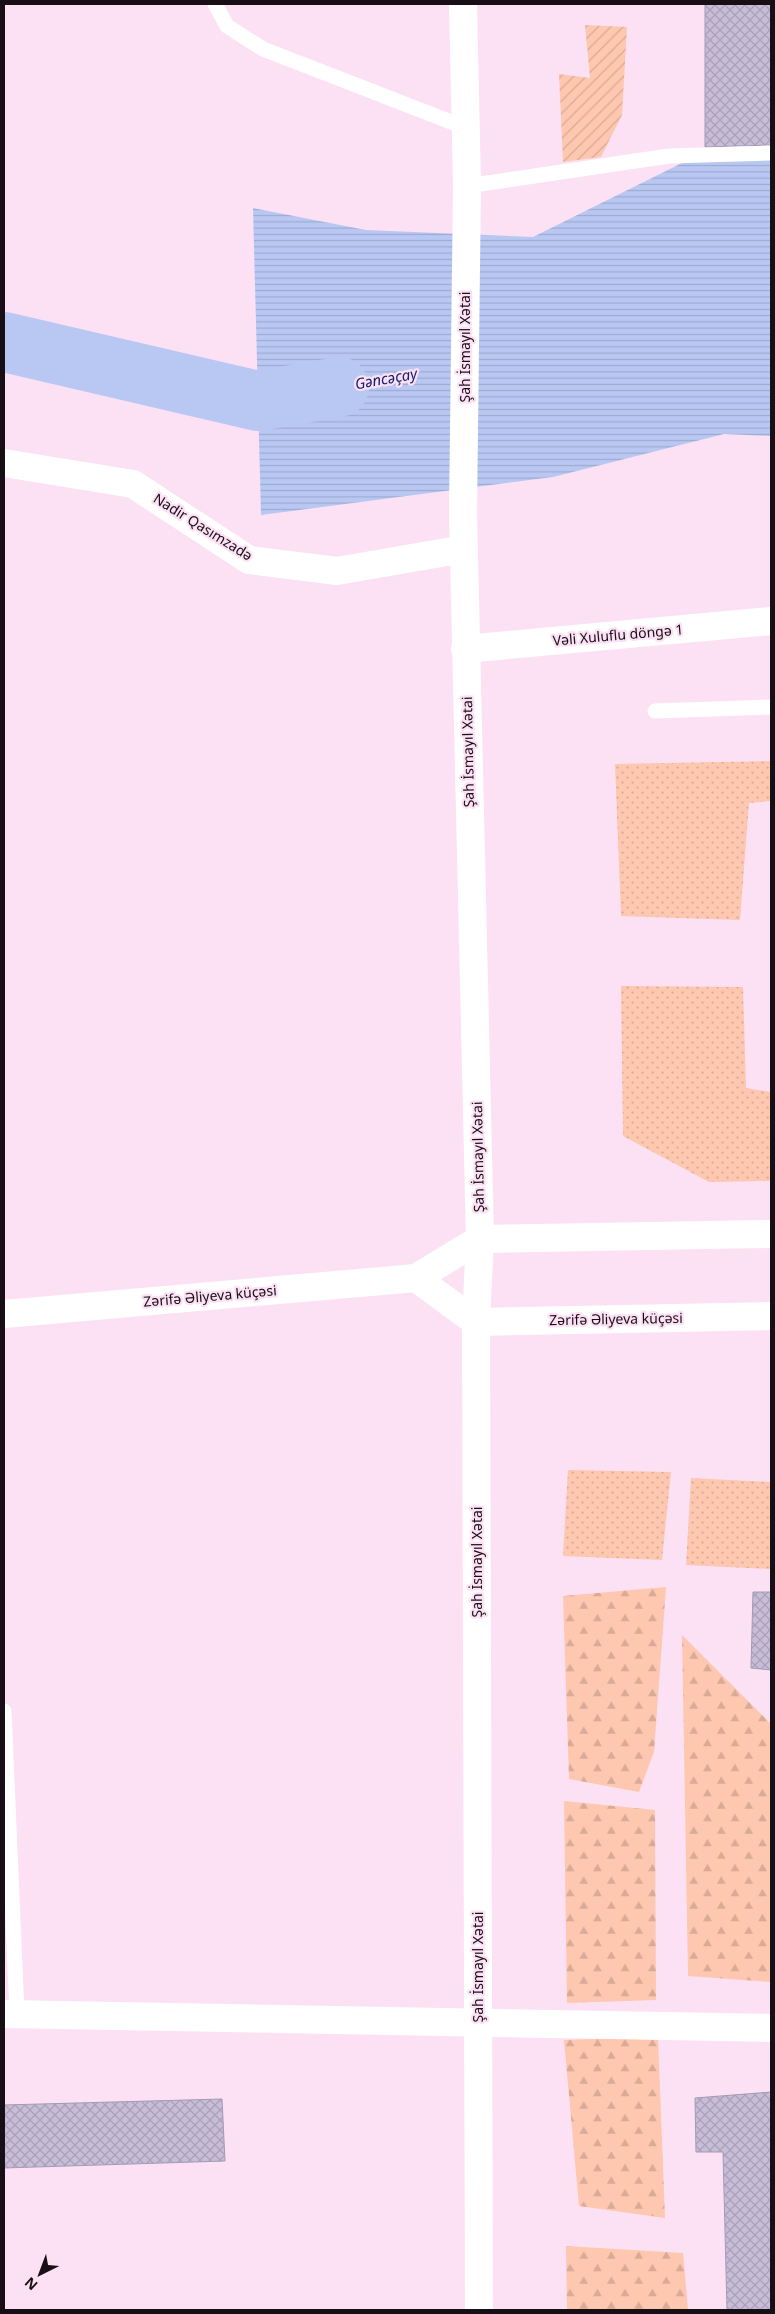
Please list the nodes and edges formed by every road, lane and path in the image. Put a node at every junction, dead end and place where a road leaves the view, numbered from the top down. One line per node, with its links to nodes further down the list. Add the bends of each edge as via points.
1 (215, 4): 3 (lane, via 227,26 263,49)
2 (462, 4): 3 (street, Şah İsmayıl Xətai)
3 (464, 128): 5 (street, Şah İsmayıl Xətai)
4 (771, 153): 5 (lane, via 669,156)
5 (466, 194): 7 (street, Şah İsmayıl Xətai)
6 (4, 463): 7 (street, Nadir Qasımzadə, via 132,484 249,560 337,570)
7 (464, 549): 9 (street, Şah İsmayıl Xətai)
8 (771, 621): 9 (street, Vəli Xuluflu döngə 1)
9 (465, 648): 13 (street, Şah İsmayıl Xətai)
10 (771, 707): 11 (lane)
11 (655, 711)
12 (771, 1234): 13 (street)
13 (480, 1239): 14 (street, Zərifə Əliyeva küçəsi); 17 (street, Şah İsmayıl Xətai)
14 (416, 1278): 15 (street, Zərifə Əliyeva küçəsi); 17 (street)
15 (4, 1314)
16 (771, 1316): 17 (street, Zərifə Əliyeva küçəsi)
17 (476, 1322): 20 (street, Şah İsmayıl Xətai)
18 (4, 1711): 19 (lane)
19 (10, 2014): 20 (street)
20 (478, 2023): 21 (street); 22 (street, Şah İsmayıl Xətai)
21 (771, 2028)
22 (479, 2310)

